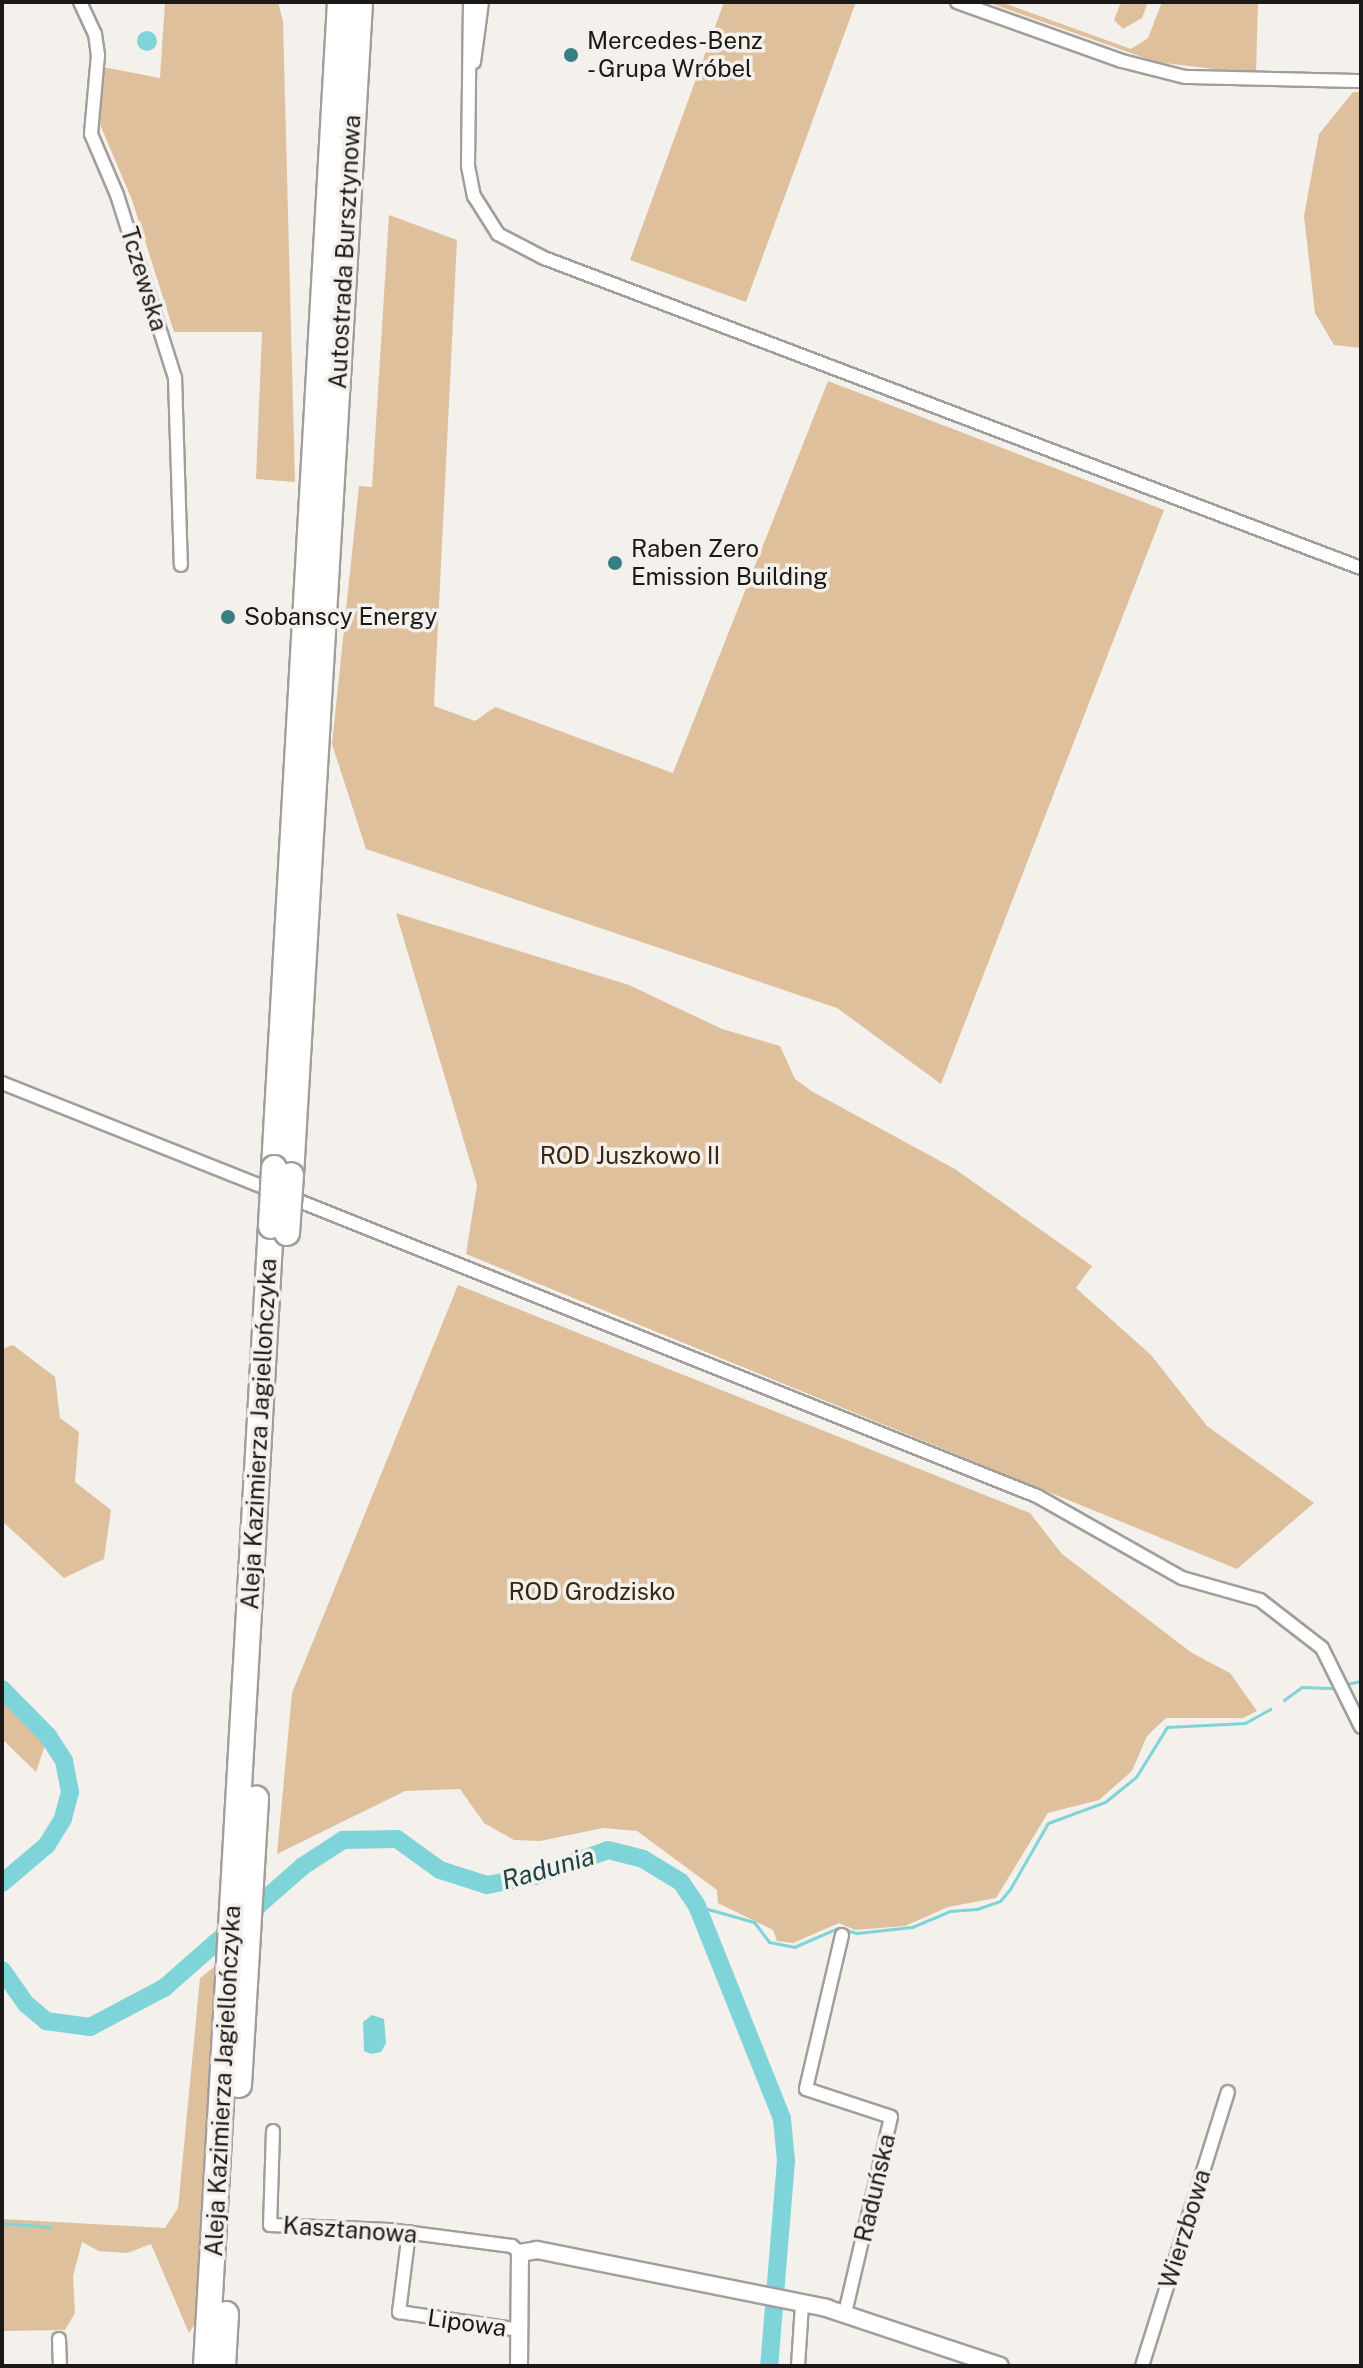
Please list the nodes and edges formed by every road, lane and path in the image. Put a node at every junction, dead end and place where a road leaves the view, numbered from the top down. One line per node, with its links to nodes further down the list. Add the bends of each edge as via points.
1 (80, 2): 10 (street, Tczewska, via 98,55 91,134 117,195 175,378)
2 (340, 2): 9 (highway, Autostrada Bursztynowa)
3 (360, 2): 9 (highway, Autostrada Bursztynowa)
4 (470, 2): 7 (street)
5 (482, 2): 7 (street)
6 (957, 2): 8 (street, via 1170,74 1238,82)
7 (471, 68): 11 (street, via 468,166 474,196 487,222 518,245)
8 (1361, 81)
9 (321, 502): 13 (highway, Aleja Kazimierza Jagiellończyka)
10 (181, 565)
11 (1361, 568)
12 (2, 1083): 13 (street)
13 (276, 1176): 20 (highway, Aleja Kazimierza Jagiellończyka, bridge, via 279,1230)
14 (299, 1201): 15 (street, via 1037,1496 1182,1578 1260,1600 1322,1648)
15 (1361, 1727)
16 (842, 1935): 23 (street, Raduńska, via 806,2089 891,2117)
17 (1228, 2092): 32 (street, Wierzbowa)
18 (273, 2131): 19 (street, Kasztanowa, via 270,2225)
19 (409, 2232): 21 (street, Kasztanowa, via 512,2246); 24 (street, Lipowa, via 399,2312)
20 (221, 2239): 27 (highway, Aleja Kazimierza Jagiellończyka); 28 (highway, Aleja Kazimierza Jagiellończyka)
21 (520, 2253): 22 (street, via 537,2250); 24 (street)
22 (797, 2303): 23 (street); 30 (street)
23 (845, 2313): 31 (street)
24 (520, 2330): 29 (street)
25 (59, 2339): 26 (street)
26 (60, 2366)
27 (206, 2366)
28 (223, 2366)
29 (519, 2366)
30 (798, 2366)
31 (1000, 2366)
32 (1142, 2366)

